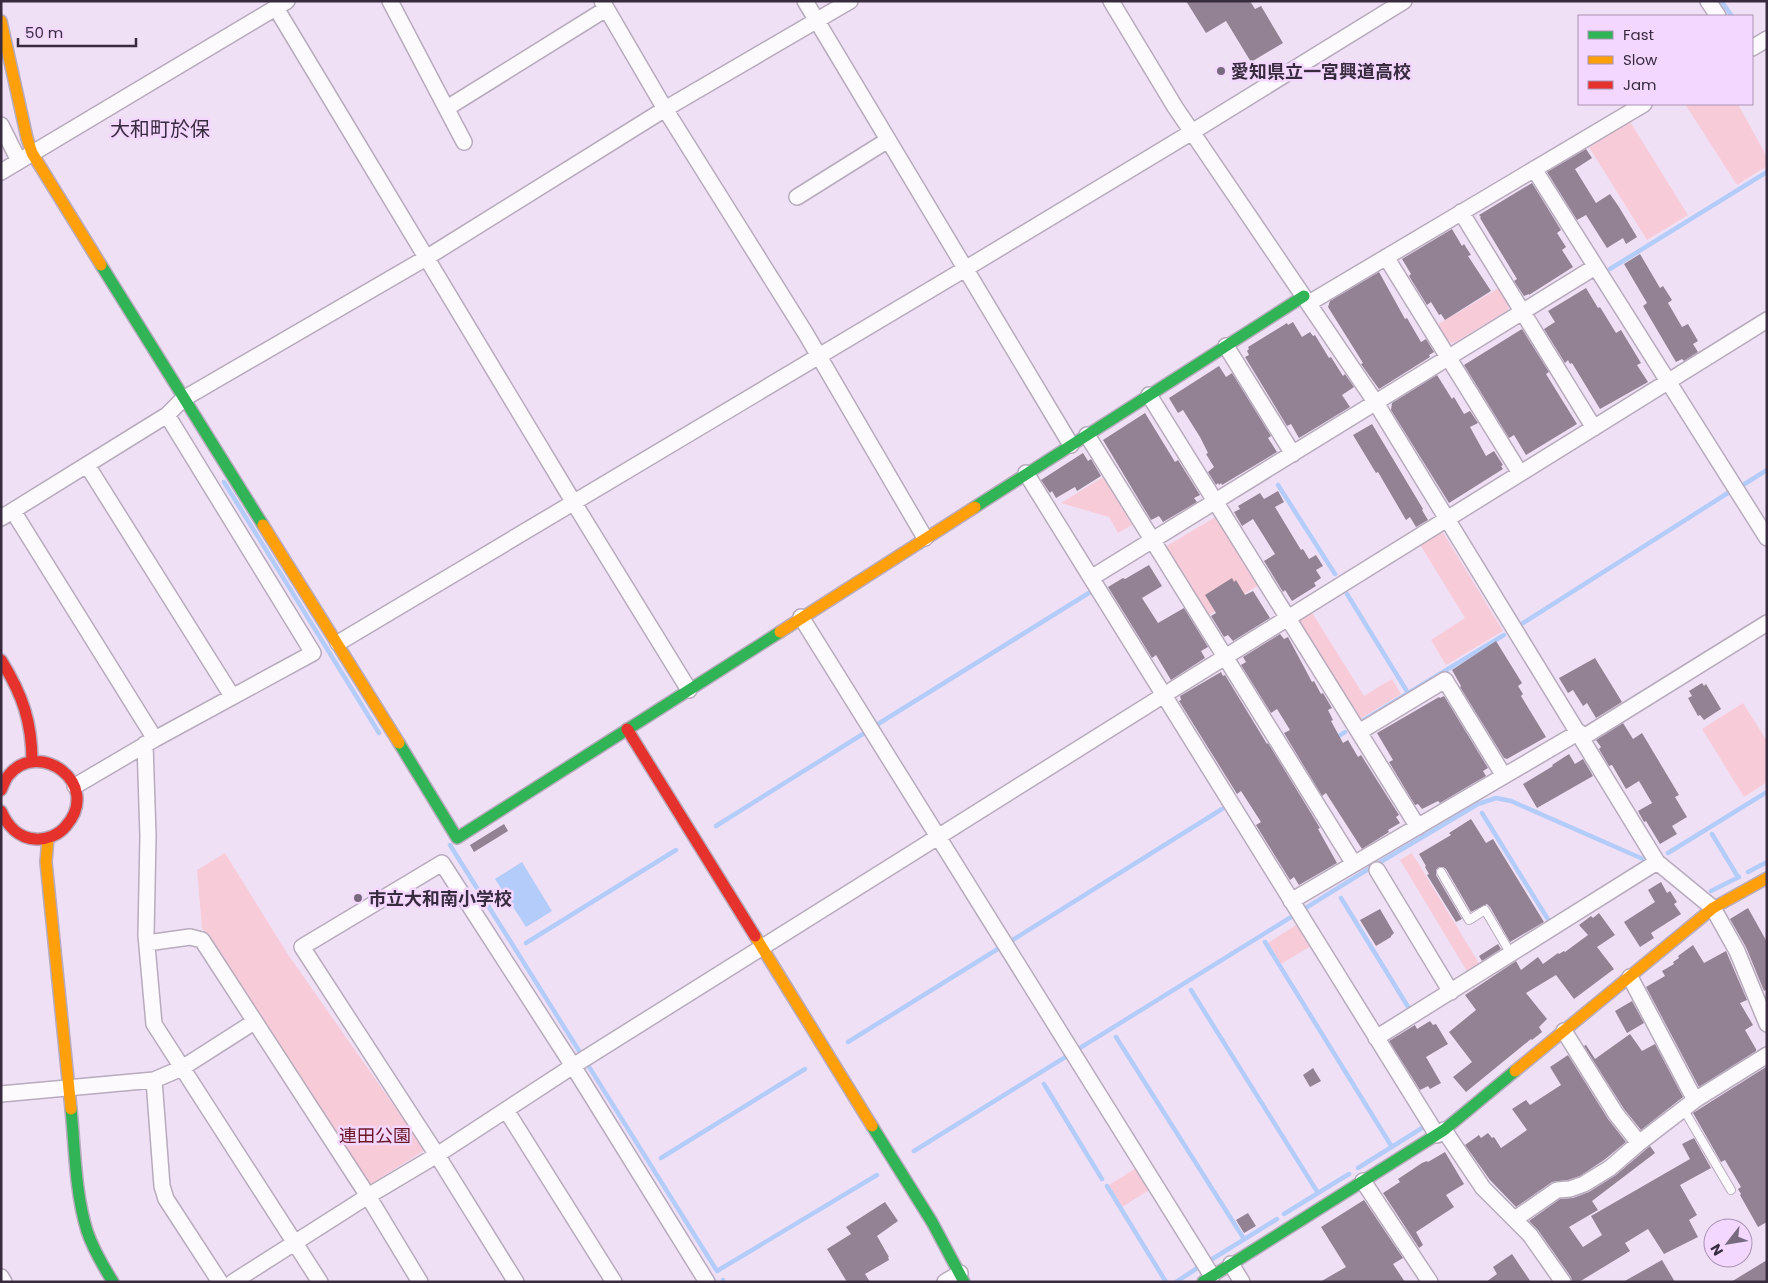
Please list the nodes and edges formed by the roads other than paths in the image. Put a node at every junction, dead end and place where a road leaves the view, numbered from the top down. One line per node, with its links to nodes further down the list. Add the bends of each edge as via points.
1 (390, 1): 15 (street)
2 (805, 1): 11 (street)
3 (850, 1): 11 (street)
4 (1111, 1): 18 (street)
5 (1404, 1): 18 (street)
6 (1708, 1): 9 (street)
7 (282, 5): 21 (street); 28 (street)
8 (604, 5): 15 (street); 16 (street)
9 (1717, 15)
10 (1, 21): 21 (street)
11 (817, 22): 16 (street); 19 (street)
12 (1767, 39): 13 (street)
13 (1753, 47)
14 (1642, 105): 23 (street)
15 (447, 108): 20 (street)
16 (665, 110): 28 (street); 35 (street)
17 (1, 124): 22 (street)
18 (1192, 132): 30 (street); 31 (street)
19 (888, 140): 25 (street); 30 (street)
20 (464, 142)
21 (32, 153): 22 (street); 40 (street)
22 (19, 160): 24 (street)
23 (1534, 169): 26 (street); 29 (street)
24 (1, 172)
25 (797, 197)
26 (1461, 212): 27 (street); 32 (street)
27 (1386, 257): 31 (street); 36 (street)
28 (426, 258): 40 (street); 49 (street)
29 (1595, 267): 32 (street); 37 (street)
30 (965, 269): 35 (street); 43 (street)
31 (1306, 300): 34 (street); 39 (street)
32 (1522, 312): 36 (street); 41 (street)
33 (1767, 320): 37 (street)
34 (1226, 346): 38 (street); 44 (street)
35 (819, 356): 49 (street); 52 (street)
36 (1448, 358): 39 (street); 47 (street)
37 (1667, 382): 41 (street); 53 (street)
38 (1149, 395): 42 (street); 48 (street)
39 (1376, 403): 44 (street); 51 (street)
40 (176, 407): 45 (street); 59 (street); 64 (street, via 313,653)
41 (1594, 428): 47 (street)
42 (1087, 435): 43 (street); 54 (street)
43 (1071, 445): 46 (street)
44 (1293, 454): 48 (street)
45 (87, 465): 50 (street); 64 (street)
46 (1026, 474): 52 (street); 55 (street)
47 (1520, 474): 51 (street)
48 (1216, 502): 54 (street); 57 (street)
49 (574, 503): 59 (street); 62 (street)
50 (7, 515): 68 (street)
51 (1447, 519): 57 (street); 67 (street)
52 (925, 538): 56 (street)
53 (1767, 538)
54 (1153, 541): 55 (street); 60 (street)
55 (1091, 578): 63 (street)
56 (802, 618): 62 (street); 75 (street)
57 (1288, 618): 60 (street); 66 (street)
58 (1767, 623): 67 (street)
59 (338, 643): 65 (street, via 457,838)
60 (1225, 657): 63 (street); 78 (street)
61 (1, 660): 69 (street, via 25,703 32,729)
62 (689, 690): 65 (street)
63 (1164, 695): 75 (street); 82 (street)
64 (232, 696): 68 (street)
65 (627, 729): 85 (street)
66 (1359, 732): 70 (street, via 1445,680); 74 (street)
67 (1581, 735): 70 (street); 77 (street)
68 (150, 741): 71 (street); 84 (street)
69 (32, 762): 71 (street, via 58,767); 72 (street, via 14,771)
70 (1504, 776): 74 (street)
71 (75, 786): 76 (street, via 76,812 70,824)
72 (1, 788)
73 (3, 818): 76 (street, via 24,837)
74 (1418, 827): 78 (street)
75 (938, 836): 85 (street); 113 (street, via 1073,1053)
76 (48, 838): 97 (street, via 46,862)
77 (1658, 862): 83 (street); 86 (street)
78 (1354, 864): 82 (street)
79 (1377, 870): 88 (street)
80 (1441, 872): 86 (lane, via 1469,920 1485,910)
81 (1767, 878): 83 (street)
82 (1296, 908): 92 (street)
83 (1713, 908): 87 (street); 89 (street, via 1737,951)
84 (147, 943): 90 (street, via 190,937 202,940); 95 (street, via 154,1024)
85 (761, 947): 94 (street); 112 (street, via 932,1222)
86 (1511, 954): 88 (street)
87 (1630, 977): 91 (street); 99 (street)
88 (1451, 992): 92 (street)
89 (1766, 1020)
90 (254, 1022): 95 (street); 107 (street)
91 (1564, 1032): 102 (street); 103 (street, via 1616,1114)
92 (1376, 1038): 102 (street)
93 (1767, 1055): 99 (street)
94 (581, 1061): 100 (street); 104 (street, via 442,863 302,947); 122 (street)
95 (182, 1068): 96 (street); 109 (street)
96 (154, 1080): 97 (street); 116 (street, via 162,1186 166,1199)
97 (68, 1087): 98 (street); 115 (street, via 84,1222 97,1258)
98 (1, 1094)
99 (1695, 1100): 101 (street)
100 (506, 1110): 104 (street); 121 (street)
101 (1684, 1110): 103 (street); 106 (lane)
102 (1441, 1133): 105 (street); 108 (street, via 1484,1188)
103 (1639, 1143): 108 (street, via 1610,1168 1584,1184 1557,1190)
104 (437, 1155): 107 (street); 120 (street)
105 (1363, 1181): 110 (street); 125 (street)
106 (1731, 1190)
107 (368, 1196): 109 (street); 119 (street)
108 (1515, 1219): 126 (street)
109 (295, 1243): 117 (street); 118 (street)
110 (1231, 1264): 113 (street); 124 (street)
111 (1, 1277): 114 (street)
112 (962, 1277): 123 (street)
113 (1207, 1279)
114 (4, 1282)
115 (112, 1282)
116 (220, 1282)
117 (234, 1282)
118 (320, 1282)
119 (420, 1282)
120 (516, 1282)
121 (614, 1282)
122 (707, 1282)
123 (945, 1282)
124 (1242, 1282)
125 (1430, 1282)
126 (1563, 1282)

